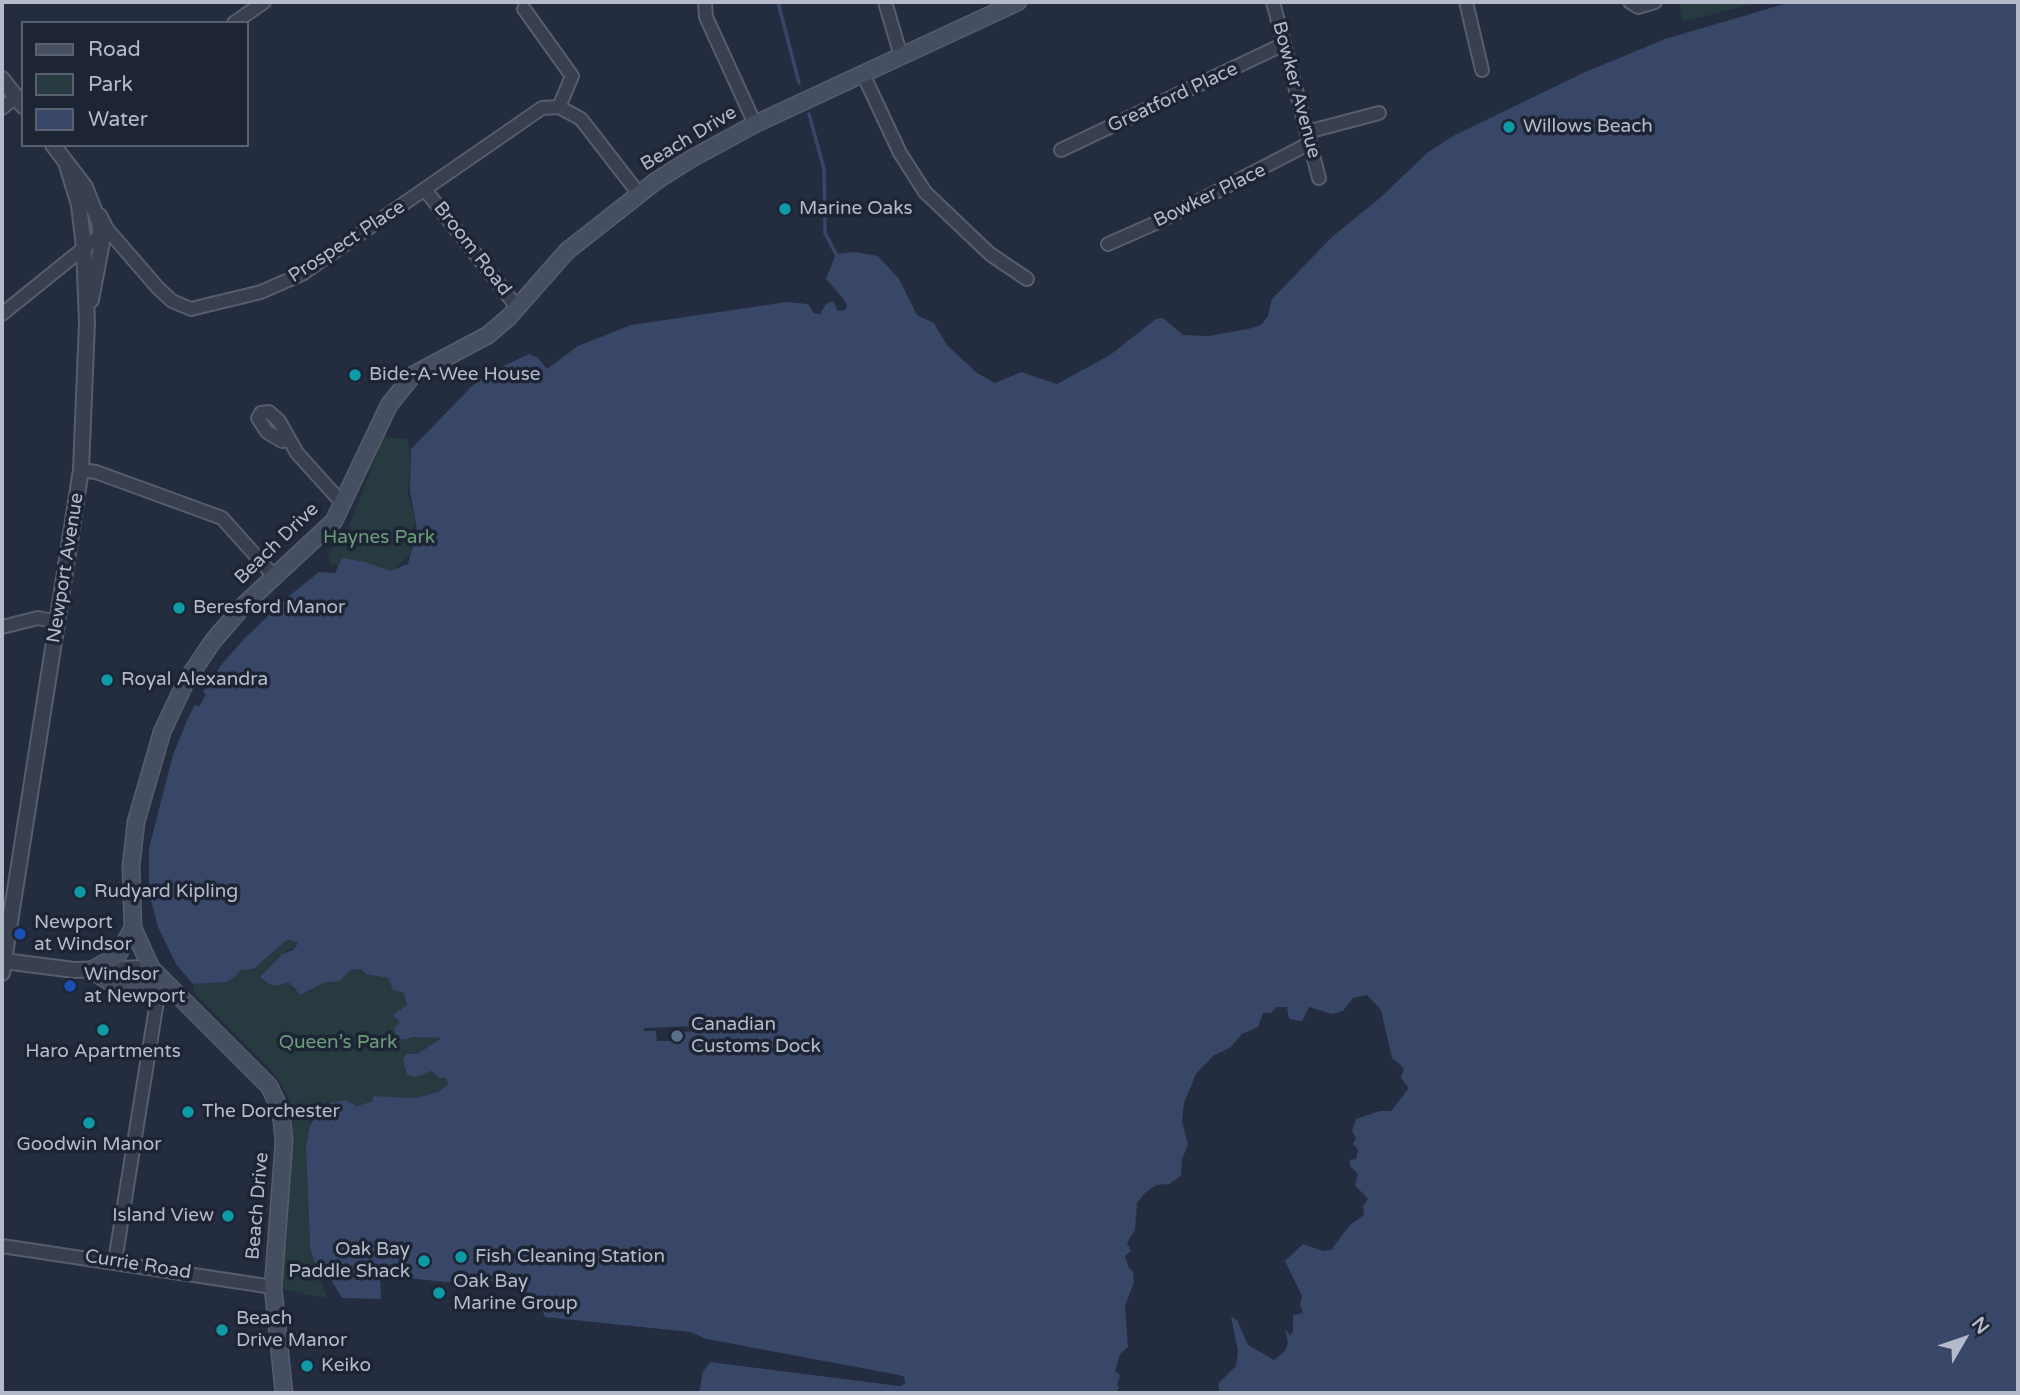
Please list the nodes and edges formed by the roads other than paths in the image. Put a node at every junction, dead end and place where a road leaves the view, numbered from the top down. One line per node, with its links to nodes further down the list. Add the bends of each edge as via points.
1 (264, 2): 10 (street)
2 (885, 2): 12 (street)
3 (1018, 2): 12 (main road, Beach Drive)
4 (1273, 2): 11 (street, Bowker Avenue)
5 (1466, 2): 13 (street)
6 (1630, 2): 7 (street, via 1638,7)
7 (1655, 2)
8 (705, 3): 20 (street, via 706,17)
9 (524, 9): 18 (street, via 572,76)
10 (237, 21)
11 (1284, 44): 21 (street, Bowker Avenue); 22 (street, Greatford Place)
12 (901, 56): 14 (main road, Beach Drive)
13 (1482, 70)
14 (863, 74): 20 (main road, Beach Drive); 30 (street, via 900,153 925,192 990,254)
15 (2, 79): 16 (street)
16 (19, 102): 17 (street)
17 (2, 107)
18 (559, 107): 25 (street, Prospect Place, via 530,114); 26 (street, via 581,119)
19 (1378, 113): 21 (street, Bowker Place)
20 (755, 124): 26 (main road, Beach Drive)
21 (1308, 138): 24 (street, Bowker Avenue); 28 (street, Bowker Place, via 1158,222)
22 (1061, 150)
23 (61, 151): 27 (street, via 85,187); 29 (street, Newport Avenue, via 79,205)
24 (1319, 178)
25 (426, 191): 27 (street, Prospect Place, via 302,274 261,292 200,308 172,301); 31 (street, Broom Road)
26 (639, 194): 31 (main road, Beach Drive, via 567,251)
27 (104, 232): 29 (street); 33 (street)
28 (1108, 244)
29 (84, 248): 32 (street); 33 (street, Newport Avenue)
30 (1027, 279)
31 (517, 307): 36 (main road, Beach Drive, via 474,345 419,370 400,387)
32 (2, 314)
33 (87, 321): 35 (street, Newport Avenue)
34 (289, 440): 36 (street)
35 (81, 470): 37 (street, via 222,518); 38 (street, Newport Avenue)
36 (343, 505): 37 (main road, Beach Drive, via 325,531)
37 (274, 576): 40 (main road, Beach Drive, via 205,652 165,723 132,846)
38 (58, 622): 39 (street, via 38,618); 41 (street, Newport Avenue)
39 (2, 627)
40 (133, 928): 42 (main road, Beach Drive); 43 (main road, via 117,956)
41 (2, 965): 43 (street)
42 (151, 968): 43 (street); 44 (main road, Beach Drive)
43 (91, 970): 44 (main road, via 108,981)
44 (164, 984): 46 (street, via 158,995); 47 (main road, Beach Drive, via 260,1077 280,1108 284,1142)
45 (2, 1246): 46 (street, Currie Road)
46 (115, 1261): 47 (street, Currie Road)
47 (273, 1287): 48 (main road, Beach Drive)
48 (284, 1393)

